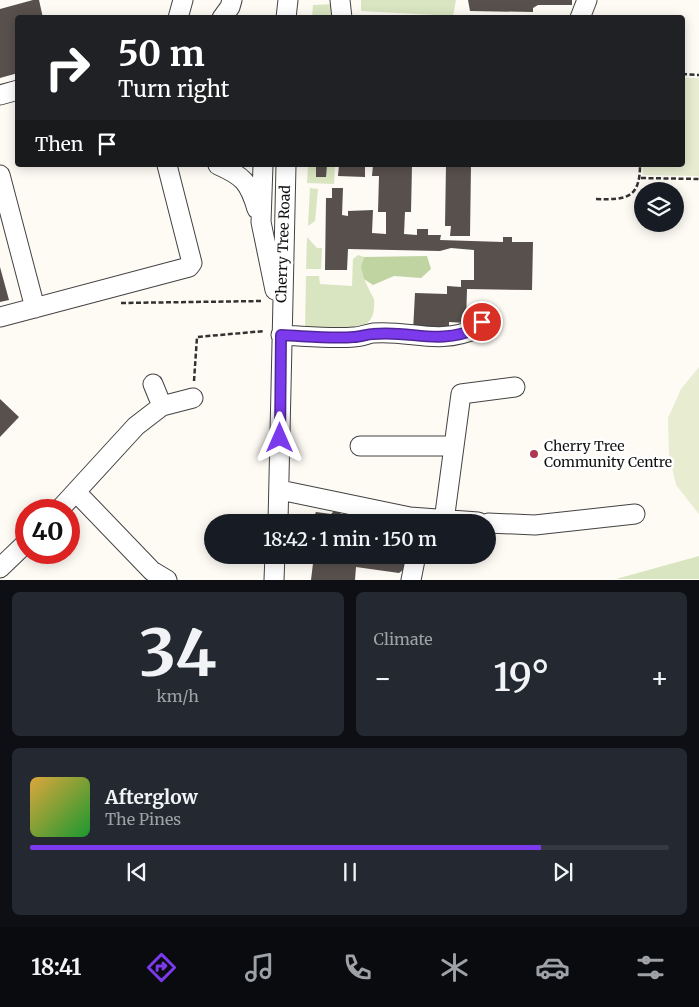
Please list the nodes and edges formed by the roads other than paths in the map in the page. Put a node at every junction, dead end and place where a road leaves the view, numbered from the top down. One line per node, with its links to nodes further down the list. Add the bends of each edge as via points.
1 (183, 0): 5 (street)
2 (288, 0): 6 (street)
3 (340, 0): 7 (street)
4 (586, 0): 8 (street)
5 (179, 15)
6 (286, 15)
7 (342, 15)
8 (581, 15)
9 (15, 91): 10 (street)
10 (0, 95)
11 (168, 167): 17 (street, via 192,263 189,267)
12 (222, 167): 16 (street, via 236,173 249,185)
13 (263, 167): 14 (street); 16 (street, Cherry Tree Road)
14 (286, 168): 20 (street, Cherry Tree Road)
15 (0, 175): 17 (street)
16 (261, 222): 20 (street, Cherry Tree Road)
17 (35, 308): 18 (street)
18 (0, 317)
19 (482, 322): 20 (street, via 479,328 468,333 434,339 390,334 354,337)
20 (281, 329): 27 (street, Cherry Tree Road)
21 (153, 384): 24 (street)
22 (515, 387): 26 (street, via 461,394)
23 (193, 398): 24 (street)
24 (162, 406): 28 (street, via 136,426)
25 (360, 446): 26 (street)
26 (452, 446): 32 (street)
27 (280, 490): 30 (street, Cherry Tree Road); 31 (street)
28 (76, 492): 29 (street); 39 (street)
29 (69, 499)
30 (278, 514)
31 (394, 514)
32 (445, 514)
33 (635, 514): 34 (street, via 534,524)
34 (496, 523)
35 (15, 554): 38 (street)
36 (275, 564): 40 (street)
37 (414, 564): 41 (street)
38 (0, 568)
39 (155, 577)
40 (274, 580)
41 (411, 580)

